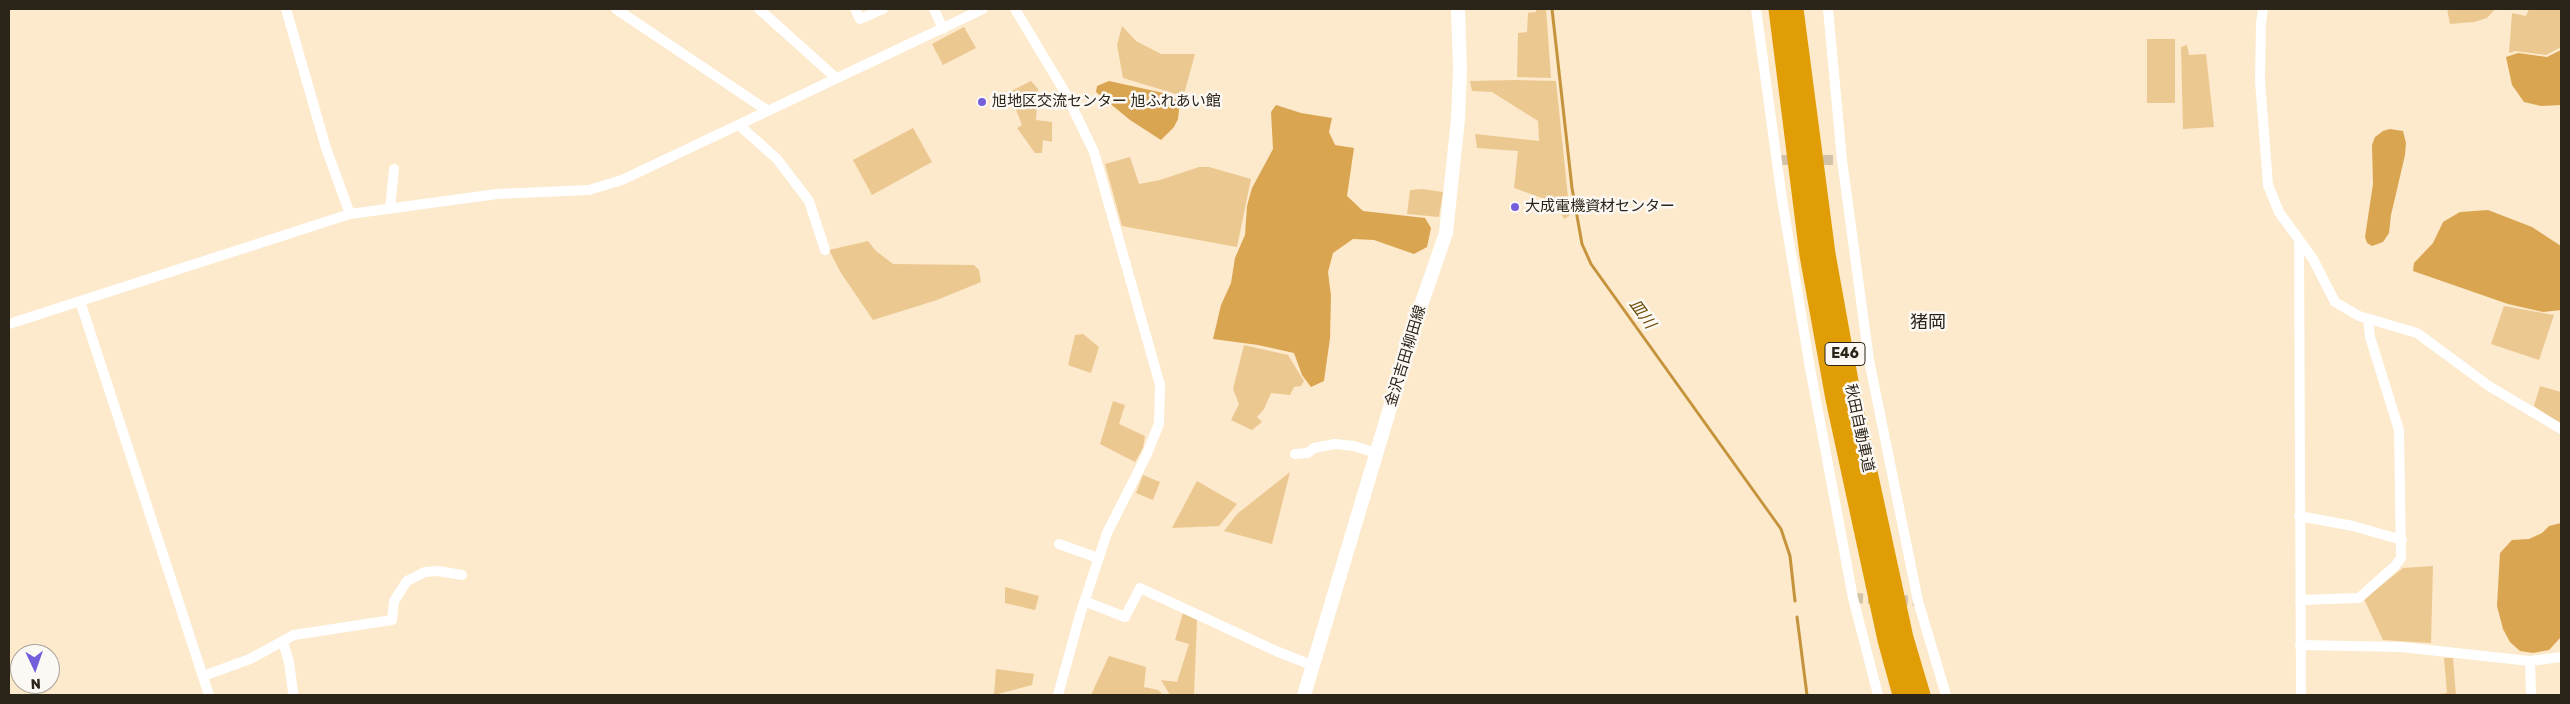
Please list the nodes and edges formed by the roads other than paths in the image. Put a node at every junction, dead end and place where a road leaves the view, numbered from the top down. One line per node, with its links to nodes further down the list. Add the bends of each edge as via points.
1 (286, 9): 21 (street, via 326,148)
2 (616, 9): 17 (street)
3 (759, 9): 16 (street)
4 (855, 9): 5 (street, via 860,19)
5 (883, 9)
6 (934, 9): 15 (street)
7 (982, 9): 15 (street)
8 (1016, 9): 33 (street, via 1066,94 1094,152 1160,385 1158,424)
9 (1458, 9): 28 (main road, 金沢吉田柳田線, via 1458,118 1446,233)
10 (1756, 9): 47 (street, via 1782,199 1810,368 1852,598)
11 (1778, 9): 48 (highway, 秋田自動車道 / E46, via 1809,255 1835,400)
12 (1794, 9): 49 (highway, 秋田自動車道 / E46, via 1826,254 1852,398 1904,638)
13 (1828, 9): 50 (street, via 1842,160 1869,360 1918,601)
14 (2263, 9): 22 (street, via 2260,81 2268,185 2279,212)
15 (943, 29): 16 (street)
16 (836, 78): 17 (street)
17 (768, 111): 18 (street)
18 (739, 125): 20 (street, via 622,180 589,190 497,194); 23 (street, via 777,159 809,201)
19 (394, 169): 20 (street)
20 (390, 209): 21 (street)
21 (350, 214): 24 (street)
22 (2299, 241): 25 (street, via 2313,259 2335,302); 30 (street)
23 (825, 250)
24 (80, 301): 26 (street); 42 (street)
25 (2368, 319): 27 (street, via 2417,333 2490,386); 31 (street, via 2370,337 2399,430)
26 (9, 324)
27 (2561, 429)
28 (1376, 453): 29 (street, via 1335,444); 41 (main road, 金沢吉田柳田線)
29 (1294, 454)
30 (2299, 516): 31 (street, via 2353,526); 35 (street)
31 (2402, 540): 35 (street, via 2401,558 2359,598)
32 (1059, 544): 33 (street)
33 (1098, 558): 36 (street)
34 (462, 575): 37 (street, via 425,572 407,581 394,601 392,620 294,635)
35 (2300, 600): 38 (street)
36 (1084, 601): 41 (street, via 1125,617 1140,588); 45 (street)
37 (283, 642): 42 (street, via 250,659); 43 (street)
38 (2300, 645): 40 (street, via 2401,647); 51 (street)
39 (2561, 657): 40 (street)
40 (2530, 661): 52 (street)
41 (1314, 666): 46 (main road, 金沢吉田柳田線)
42 (203, 676): 44 (street)
43 (292, 692)
44 (209, 695)
45 (1058, 695)
46 (1304, 695)
47 (1878, 695)
48 (1902, 695)
49 (1921, 695)
50 (1946, 695)
51 (2301, 695)
52 (2531, 695)

